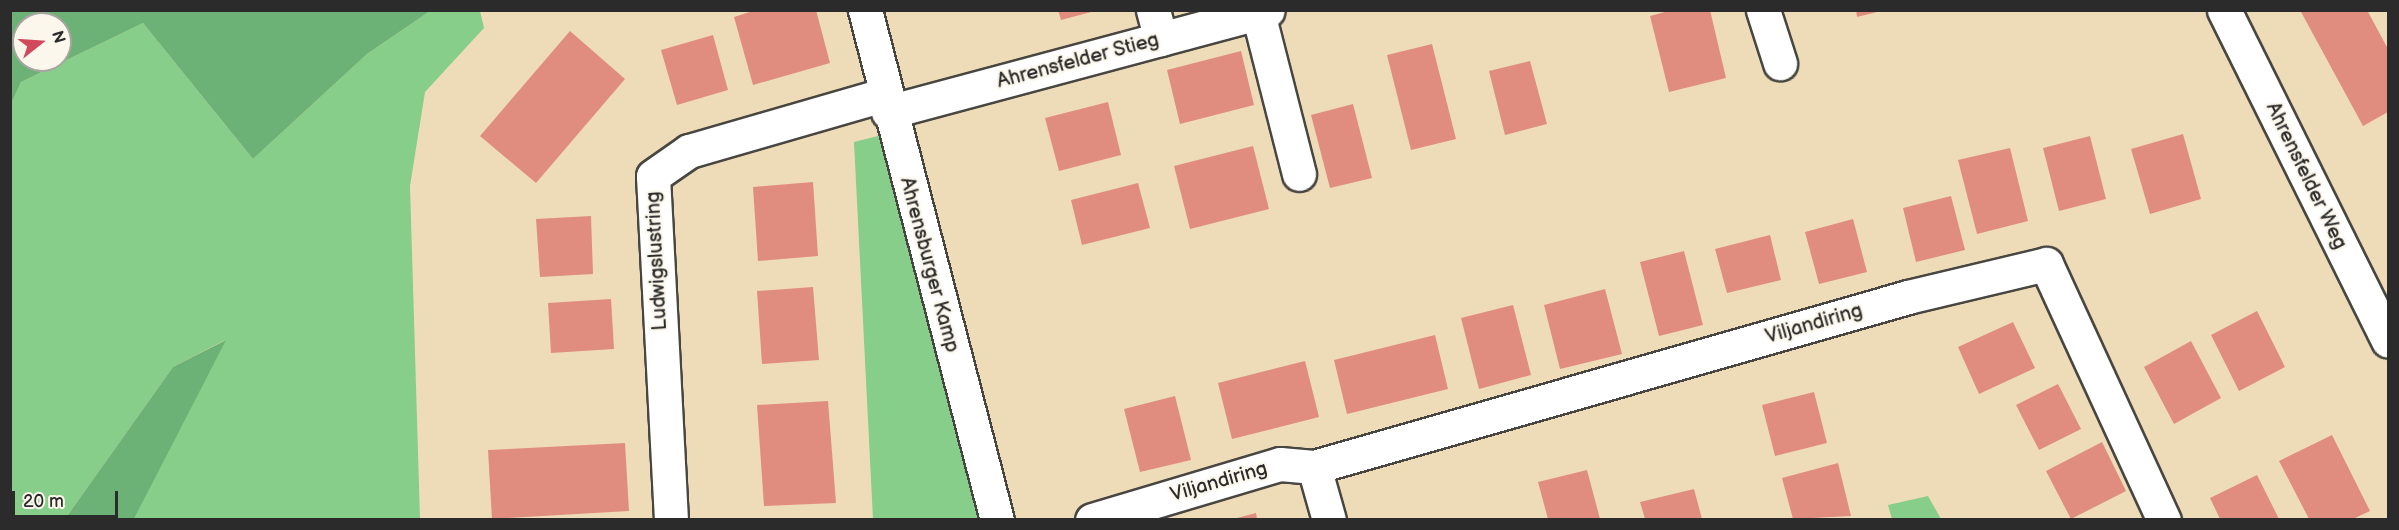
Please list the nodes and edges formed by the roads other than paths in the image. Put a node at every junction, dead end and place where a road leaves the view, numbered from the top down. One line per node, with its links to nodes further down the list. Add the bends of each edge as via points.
1 (865, 10): 7 (street, Ahrensburger Kamp)
2 (1763, 10): 6 (street)
3 (2224, 10): 9 (street, Ahrensfelder Weg)
4 (1263, 12): 5 (street, Ahrensfelder Stieg); 8 (street)
5 (1157, 25): 7 (street, Ahrensfelder Stieg)
6 (1779, 63)
7 (886, 103): 11 (street, Ludwigslustring, via 689,151 652,176); 12 (street, Ahrensburger Kamp)
8 (1299, 174)
9 (2388, 341)
10 (1314, 467): 13 (street, Viljandiring, via 1280,464); 14 (street); 15 (street, Viljandiring, via 1908,297 2046,264)
11 (671, 519)
12 (997, 519)
13 (1092, 519)
14 (1329, 519)
15 (2164, 519)

